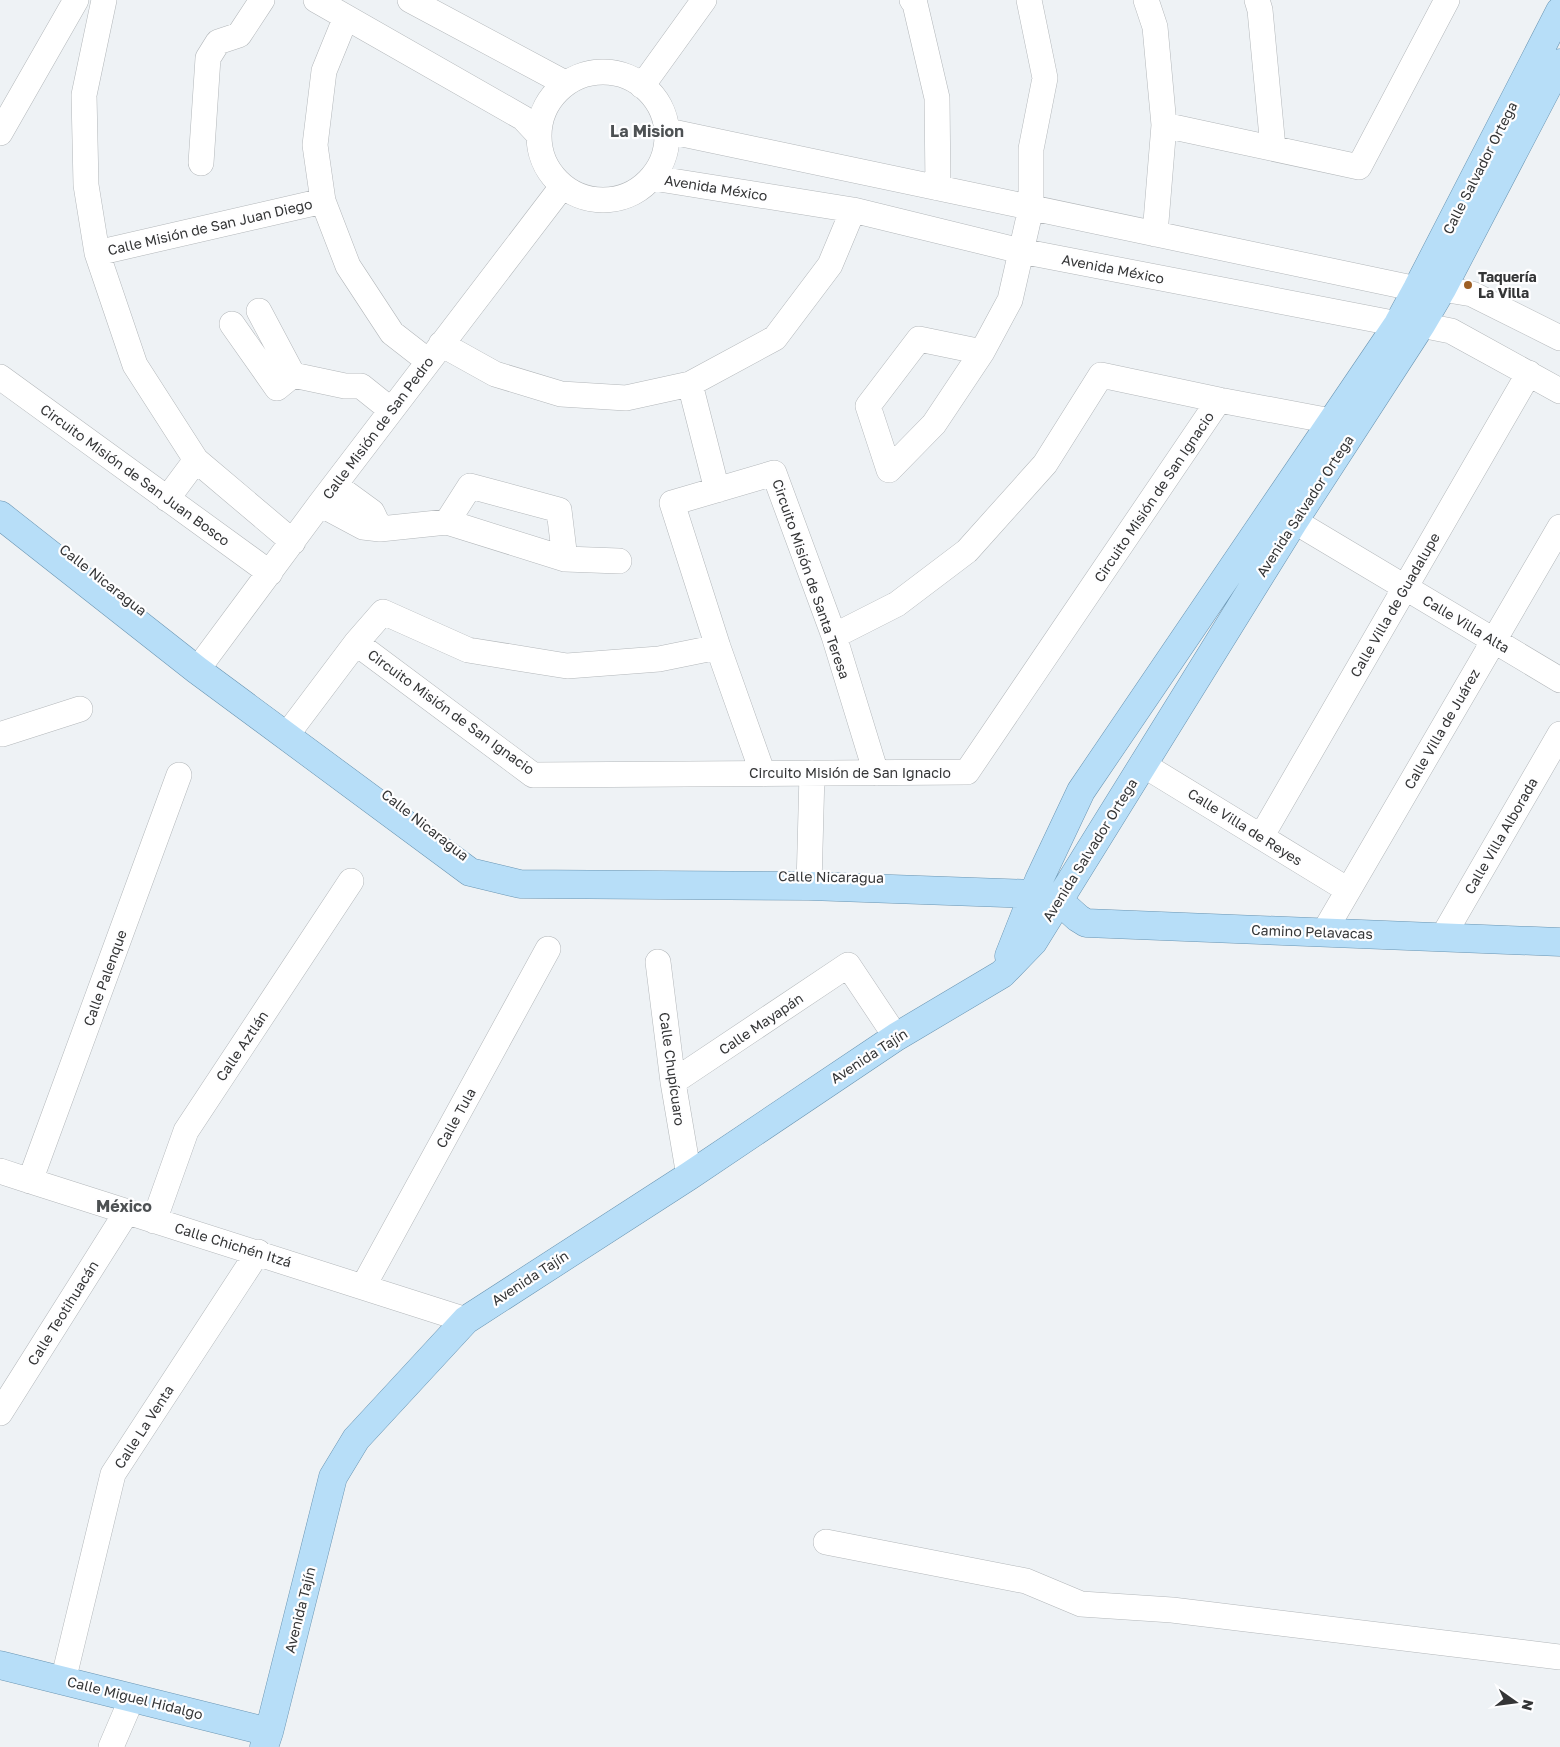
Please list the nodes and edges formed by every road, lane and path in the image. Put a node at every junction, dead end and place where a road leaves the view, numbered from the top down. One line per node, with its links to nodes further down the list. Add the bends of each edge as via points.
1 (76, 0): 19 (street)
2 (262, 0): 22 (street, via 239,35 218,42 208,58)
3 (316, 0): 13 (street)
4 (410, 0): 15 (street)
5 (704, 0): 16 (street)
6 (912, 0): 25 (street, via 937,98)
7 (1029, 0): 27 (street, via 1045,78 1031,149)
8 (1146, 0): 17 (street, via 1155,27)
9 (1257, 0): 21 (street)
10 (1447, 0): 21 (street, via 1359,167)
11 (102, 1): 30 (street, via 84,95 86,185)
12 (1560, 11): 32 (main road, Calle Salvador Ortega)
13 (346, 16): 20 (street, via 523,118); 26 (street, via 324,71 315,144)
14 (1560, 63): 32 (main road, Avenida Salvador Ortega)
15 (566, 83): 16 (street, via 590,73 614,72 630,77); 20 (street, via 545,105)
16 (642, 86): 18 (street, via 649,90 660,106)
17 (1164, 125): 21 (street); 29 (street)
18 (668, 130): 23 (street, via 665,155); 25 (street)
19 (0, 133)
20 (537, 133): 24 (street, via 544,166)
21 (1273, 148)
22 (201, 163)
23 (654, 178): 24 (street, via 621,200 583,200); 28 (street, Avenida México)
24 (561, 188): 35 (street, Calle Misión de San Pedro)
25 (938, 188): 27 (street)
26 (323, 201): 30 (street, Calle Misión de San Juan Diego); 35 (street, via 348,266 392,333)
27 (1031, 208): 29 (street); 31 (street)
28 (853, 210): 31 (street, Avenida México); 40 (street, via 830,264 775,338)
29 (1155, 234): 32 (street)
30 (97, 252): 45 (street, via 135,365)
31 (1021, 252): 33 (street, Avenida México); 36 (street, via 1010,300)
32 (1430, 289): 33 (main road, Avenida Salvador Ortega); 34 (street, via 1472,294)
33 (1410, 324): 37 (street, Avenida México, via 1451,331); 44 (main road, Avenida Salvador Ortega); 52 (main road, Avenida Salvador Ortega)
34 (1557, 329)
35 (435, 352): 40 (street, via 561,394 626,398); 43 (street, Calle Misión de San Pedro)
36 (982, 352): 36 (street, via 934,424 889,470 868,406 918,339)
37 (1529, 373): 41 (street, Avenida México); 60 (street, Calle Villa de Guadalupe)
38 (293, 375): 38 (street, via 277,388 235,328 261,313); 43 (street, via 345,386 361,386)
39 (0, 378): 48 (street, Circuito Misión de San Juan Bosco)
40 (690, 384): 47 (street)
41 (1560, 391)
42 (1219, 400): 44 (street); 61 (street, via 1101,375 1045,464 967,550 897,604); 73 (street, Circuito Misión de San Ignacio, via 967,772)
43 (386, 418): 46 (street, Calle Misión de San Pedro)
44 (1331, 421): 80 (main road, Avenida Salvador Ortega, via 1081,791)
45 (196, 460): 48 (street); 56 (street)
46 (335, 485): 50 (street, Calle Misión de San Pedro); 55 (street, via 372,512)
47 (717, 490): 61 (street, Circuito Misión de Santa Teresa, via 774,473); 64 (street, Circuito Misión de Santa Teresa, via 672,503)
48 (167, 499): 59 (street, Circuito Misión de San Juan Bosco)
49 (0, 500): 65 (main road, Calle Nicaragua)
50 (320, 504): 55 (street, via 363,527); 56 (street, Calle Misión de San Pedro)
51 (0, 515): 65 (main road, Calle Nicaragua)
52 (1294, 521): 60 (street, Calle Villa Alta); 71 (main road, Avenida Salvador Ortega)
53 (447, 522): 55 (street); 57 (street); 57 (street, via 470,486 559,510)
54 (1560, 527): 62 (street, Calle Villa de Juárez)
55 (380, 530)
56 (293, 542): 59 (street, Calle Misión de San Pedro)
57 (565, 558): 58 (street)
58 (619, 561)
59 (270, 573): 65 (street, Calle Misión de San Pedro)
60 (1404, 587): 62 (street, Calle Villa Alta); 76 (street, Calle Villa de Guadalupe)
61 (834, 636): 73 (street, Circuito Misión de Santa Teresa)
62 (1494, 640): 66 (street, Calle Villa Alta); 79 (street, Calle Villa de Juárez)
63 (356, 643): 64 (street, via 383,612 468,650 567,666 659,659); 68 (street); 74 (street, Circuito Misión de San Ignacio, via 532,775)
64 (718, 647): 74 (street, Circuito Misión de Santa Teresa)
65 (201, 665): 68 (main road, Calle Nicaragua)
66 (1560, 680)
67 (80, 709): 70 (street)
68 (290, 730): 78 (main road, Calle Nicaragua, via 470,872 520,884)
69 (1560, 734): 82 (street, Calle Villa Alborada)
70 (1, 735)
71 (1142, 764): 76 (street, Calle Villa de Reyes); 80 (main road, Avenida Salvador Ortega)
72 (812, 773): 73 (street, Circuito Misión de San Ignacio); 74 (street, Circuito Misión de San Ignacio); 78 (street)
73 (876, 773)
74 (763, 774)
75 (179, 775): 91 (street, Calle Palenque)
76 (1261, 837): 79 (street, Calle Villa de Reyes)
77 (351, 881): 93 (street, Calle Aztlán, via 186,1131)
78 (809, 881): 80 (main road, Calle Nicaragua)
79 (1348, 890): 81 (street, Calle Villa de Juárez)
80 (1052, 896): 81 (main road, Camino Pelavacas, via 1086,923); 86 (main road, Avenida Salvador Ortega, via 1033,942)
81 (1324, 932): 82 (main road, Camino Pelavacas)
82 (1442, 938): 83 (main road, Camino Pelavacas)
83 (1560, 942)
84 (548, 949): 95 (street, Calle Tula)
85 (658, 962): 88 (street, Calle Chupícuaro)
86 (1002, 974): 87 (main road, Avenida Tajín)
87 (896, 1038): 88 (street, Calle Mayapán, via 848,965); 90 (main road, Avenida Tajín)
88 (673, 1082): 90 (street, Calle Chupícuaro)
89 (0, 1171): 91 (street, Calle Chichén Itzá)
90 (689, 1176): 96 (main road, Avenida Tajín)
91 (30, 1181): 92 (street, Calle Chichén Itzá)
92 (126, 1213): 93 (street, Calle Chichén Itzá); 97 (street, Calle Teotihuacán)
93 (154, 1221): 94 (street, Calle Chichén Itzá)
94 (258, 1252): 95 (street, Calle Chichén Itzá); 101 (street, Calle La Venta, via 113,1474)
95 (363, 1287): 96 (street, Calle Chichén Itzá)
96 (466, 1320): 103 (main road, Avenida Tajín, via 356,1439 333,1477)
97 (0, 1413)
98 (826, 1542): 99 (street, via 1026,1581 1081,1604 1172,1610)
99 (1560, 1657)
100 (0, 1665): 101 (main road, Calle Miguel Hidalgo)
101 (64, 1681): 102 (main road, Calle Miguel Hidalgo)
102 (132, 1698): 103 (main road, Calle Miguel Hidalgo); 104 (street)
103 (266, 1739)
104 (111, 1747)

